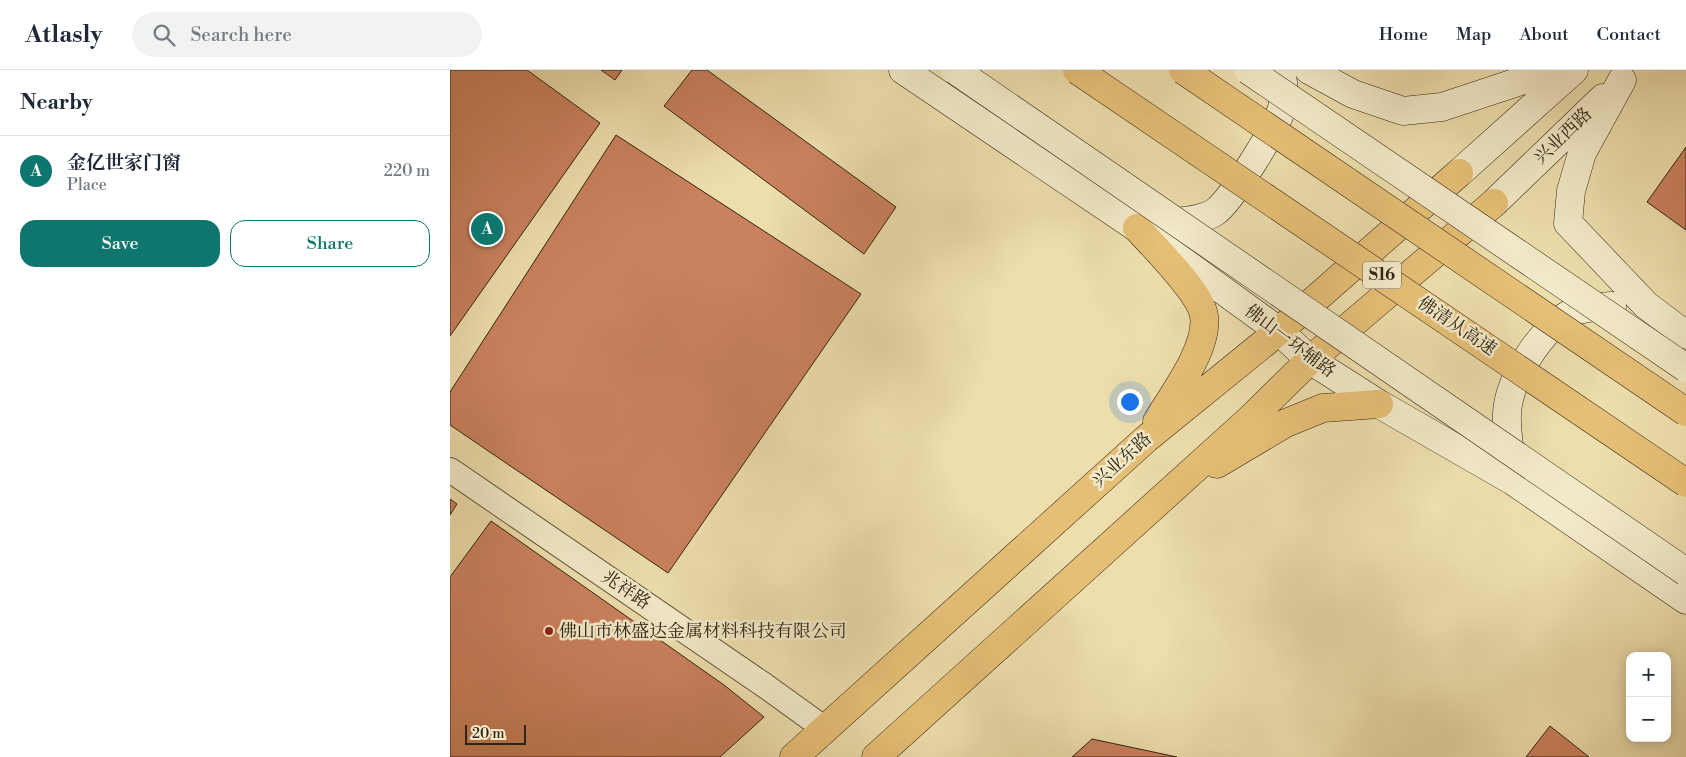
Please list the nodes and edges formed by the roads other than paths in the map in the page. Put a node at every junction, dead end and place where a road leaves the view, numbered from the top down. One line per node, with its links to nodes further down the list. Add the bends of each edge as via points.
1 (903, 70): 11 (main road, 佛山一环辅路)
2 (954, 70): 24 (main road, 佛山一环辅路, bridge)
3 (1077, 70): 22 (main road, 佛清从高速 / S16, bridge)
4 (1183, 70): 18 (main road, bridge)
5 (1248, 70): 16 (main road, bridge)
6 (1281, 70): 11 (main road, via 1285,92 1277,121 1250,166 1215,212)
7 (1310, 70): 8 (main road, via 1353,94 1403,111 1442,108)
8 (1554, 70)
9 (1574, 70): 13 (main road, 兴业东路)
10 (1628, 75): 12 (main road, via 1582,152 1571,191 1568,223); 15 (main road, 兴业西路, via 1494,203)
11 (1137, 228): 13 (main road, 佛山一环辅路); 19 (main road, via 1189,286 1204,316 1200,345 1189,370)
12 (1646, 304): 14 (main road); 21 (main road, via 1584,308 1559,321 1544,336 1523,367 1508,402)
13 (1279, 331): 15 (main road, 佛山一环辅路); 19 (main road, 兴业东路)
14 (1686, 335)
15 (1310, 360): 17 (main road, 佛山一环辅路); 23 (main road, via 1249,420)
16 (1686, 368)
17 (1379, 404): 21 (main road, 佛山一环辅路); 23 (main road, via 1323,408 1286,423)
18 (1686, 412)
19 (1146, 439): 26 (main road, 兴业东路)
20 (450, 470): 26 (street, 兆祥路)
21 (1513, 481): 25 (main road, 佛山一环辅路)
22 (1686, 483)
23 (1162, 497): 28 (main road)
24 (1686, 572)
25 (1686, 600)
26 (825, 729): 27 (main road, 兴业东路)
27 (794, 757)
28 (876, 757)

